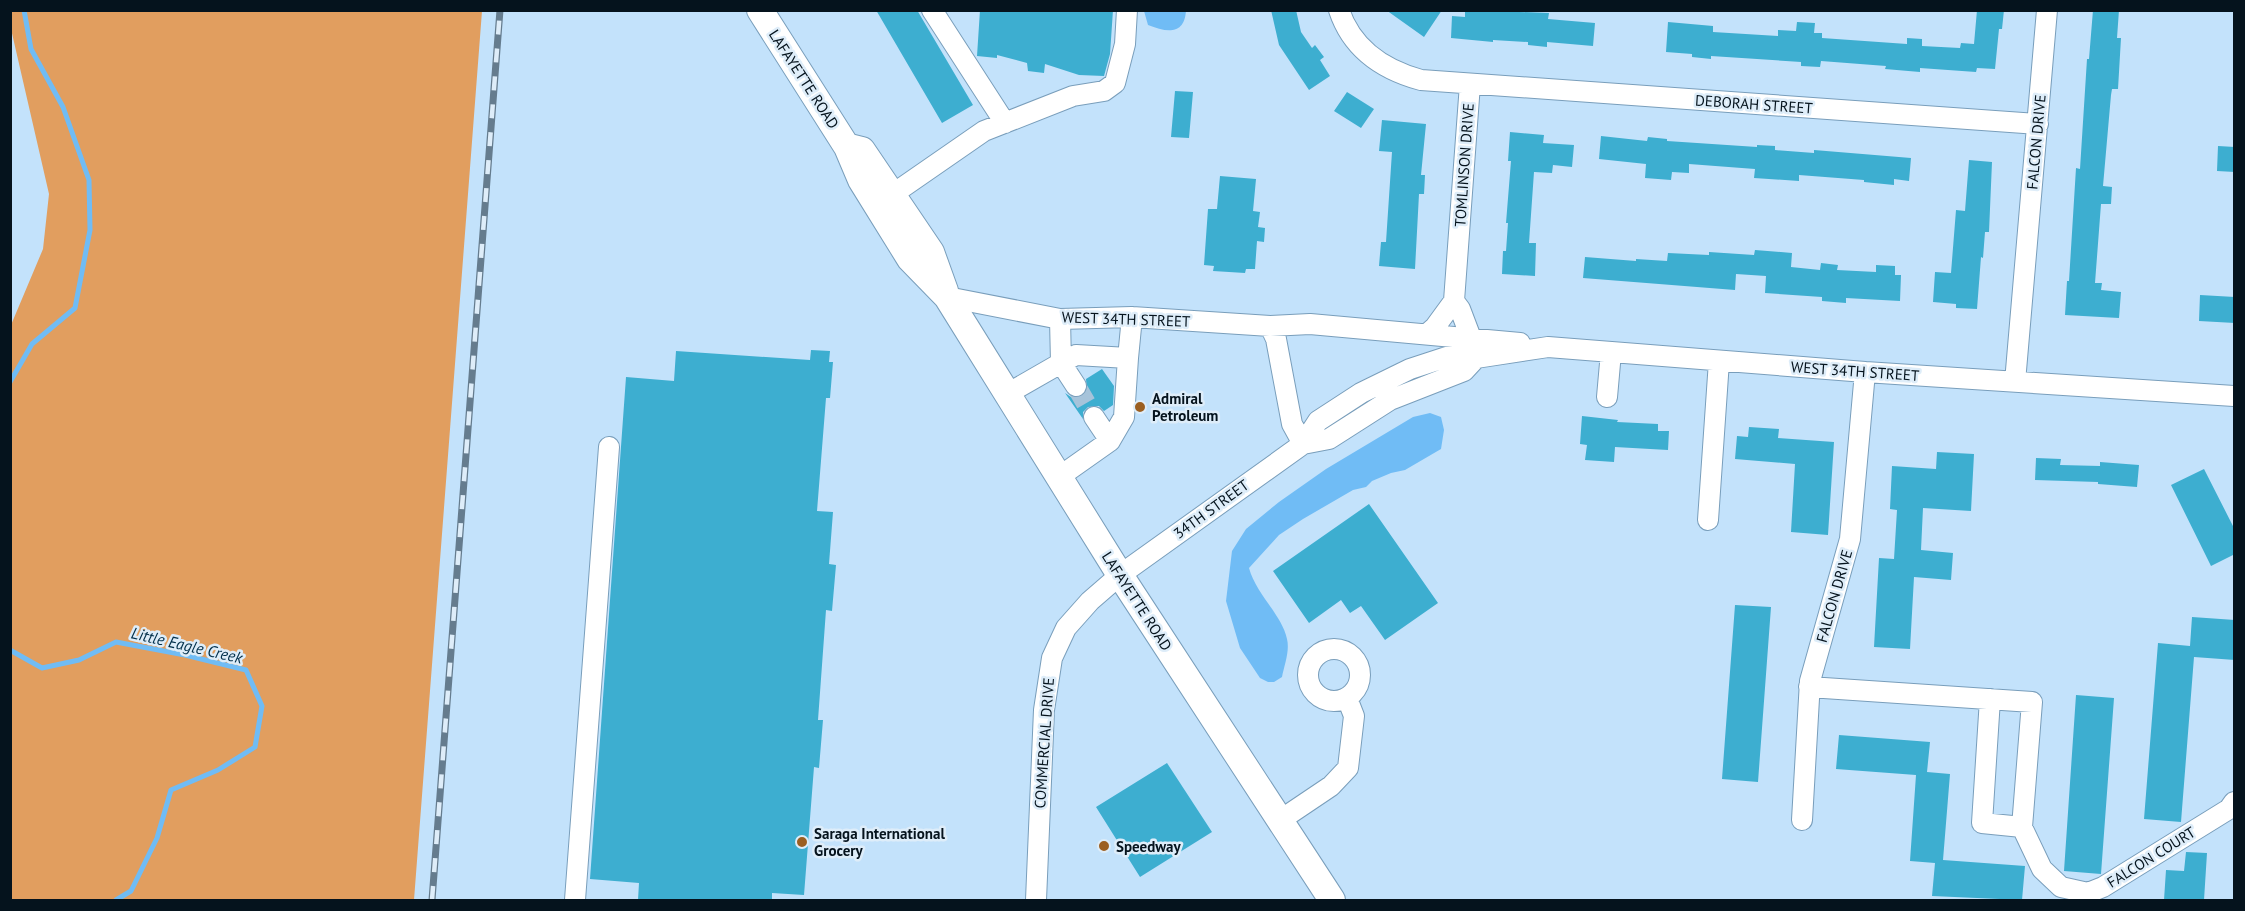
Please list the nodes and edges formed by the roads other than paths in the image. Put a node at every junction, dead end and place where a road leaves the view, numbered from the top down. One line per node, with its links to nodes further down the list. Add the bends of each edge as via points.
1 (760, 10): 9 (main road, LAFAYETTE ROAD)
2 (932, 10): 7 (street)
3 (1127, 10): 7 (street, via 1125,44 1115,83 1104,91 1073,96)
4 (1339, 10): 6 (street, TOMLINSON DRIVE, via 1361,48 1388,69 1421,80)
5 (2047, 10): 8 (street, FALCON DRIVE)
6 (1470, 84): 8 (street, DEBORAH STREET); 12 (street, TOMLINSON DRIVE)
7 (1005, 123): 10 (street, via 984,131)
8 (2038, 124): 24 (street, FALCON DRIVE)
9 (847, 147): 10 (main road, LAFAYETTE ROAD, via 862,150); 11 (main road, LAFAYETTE ROAD, via 861,180 910,259)
10 (893, 194): 11 (main road, LAFAYETTE ROAD, via 931,252)
11 (947, 297): 14 (street, WEST 34TH STREET); 26 (main road, LAFAYETTE ROAD)
12 (1454, 301): 16 (street); 17 (street)
13 (1132, 317): 14 (street, WEST 34TH STREET); 15 (street, WEST 34TH STREET); 20 (street)
14 (1060, 319): 22 (street)
15 (1270, 327): 16 (street, WEST 34TH STREET, via 1310,324); 31 (street, via 1276,339 1292,424)
16 (1427, 334): 17 (street, WEST 34TH STREET)
17 (1471, 338): 18 (street, WEST 34TH STREET)
18 (1548, 347): 19 (street, WEST 34TH STREET); 31 (street, WEST 34TH STREET, via 1476,358 1464,371 1390,400 1329,439)
19 (1611, 352): 21 (street, WEST 34TH STREET); 28 (street)
20 (1128, 358): 22 (street, via 1076,355); 30 (street, via 1124,417)
21 (1719, 361): 23 (street, WEST 34TH STREET); 34 (street)
22 (1061, 363): 25 (street); 26 (street)
23 (1865, 372): 24 (street, WEST 34TH STREET); 36 (street, FALCON DRIVE, via 1850,539)
24 (2015, 382): 27 (street, WEST 34TH STREET)
25 (1076, 386)
26 (1007, 394): 33 (main road, LAFAYETTE ROAD)
27 (2235, 396)
28 (1607, 397)
29 (1094, 417): 30 (street)
30 (1110, 441): 33 (street)
31 (1303, 444): 35 (street, 34TH STREET)
32 (609, 447): 43 (street)
33 (1059, 477): 35 (main road, LAFAYETTE ROAD)
34 (1708, 520)
35 (1120, 575): 41 (main road, LAFAYETTE ROAD); 44 (street, COMMERCIAL DRIVE, via 1074,619 1052,657 1044,710)
36 (1809, 687): 38 (street); 40 (street, FALCON DRIVE)
37 (1347, 698): 41 (street, via 1354,716 1348,768 1331,786)
38 (1990, 699): 42 (street, via 1982,823); 42 (street, via 2032,702)
39 (2235, 802): 42 (street, FALCON COURT, via 2088,893 2061,887 2042,869)
40 (1802, 820)
41 (1279, 821): 45 (main road, LAFAYETTE ROAD)
42 (2022, 827)
43 (575, 900)
44 (1036, 900)
45 (1332, 900)

